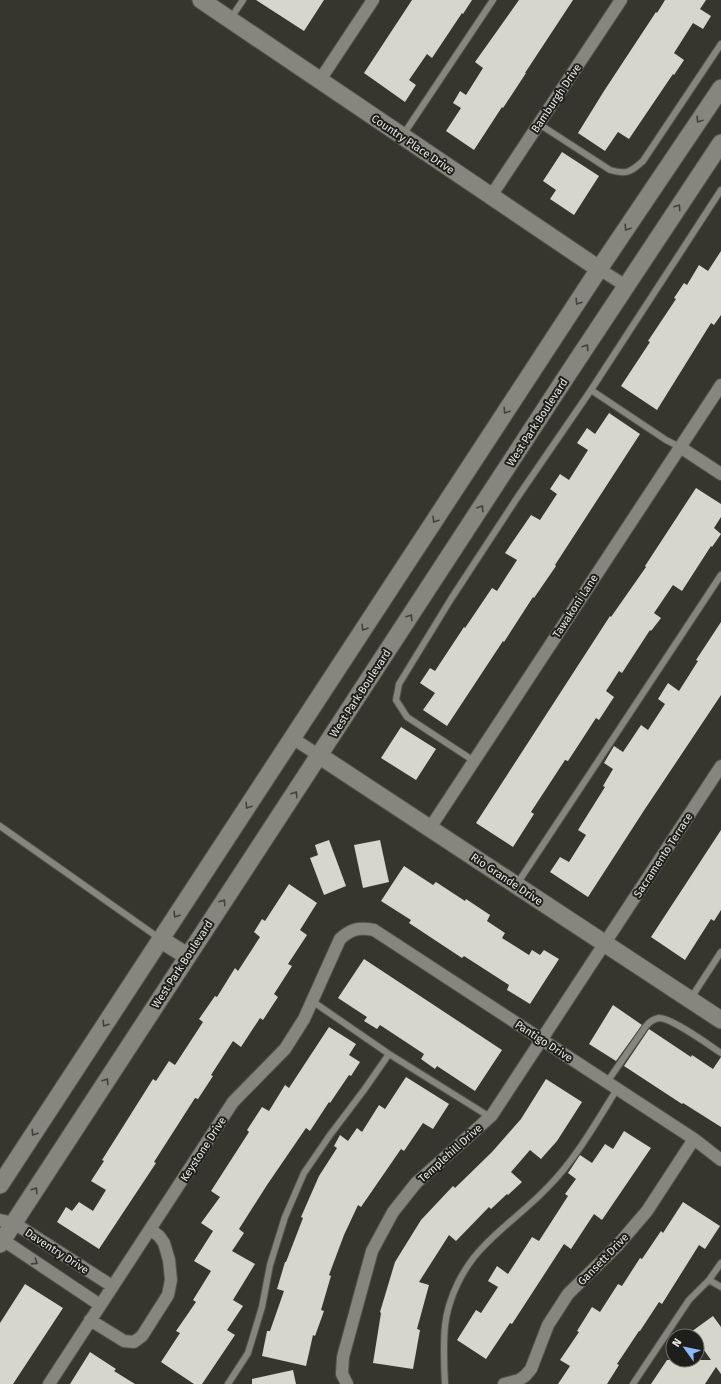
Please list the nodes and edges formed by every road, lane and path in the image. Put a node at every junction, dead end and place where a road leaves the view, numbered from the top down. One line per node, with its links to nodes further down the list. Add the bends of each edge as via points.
1 (201, 0): 6 (main road, Country Place Drive)
2 (243, 0): 6 (lane)
3 (373, 0): 8 (street)
4 (493, 0): 11 (lane)
5 (621, 0): 10 (street, Bamburgh Drive)
6 (230, 20): 8 (main road, Country Place Drive)
7 (721, 44): 10 (lane, via 643,161 630,171 622,174 610,170)
8 (320, 80): 11 (main road, Country Place Drive)
9 (721, 88): 15 (main road, one-way to 15)
10 (539, 124): 14 (street, Bamburgh Drive)
11 (402, 136): 14 (main road, Country Place Drive)
12 (721, 143): 16 (main road, West Park Boulevard, one-way to 12)
13 (721, 190): 18 (lane)
14 (491, 196): 15 (main road, Country Place Drive)
15 (599, 269): 16 (street, Country Place Drive); 22 (main road, one-way to 22)
16 (626, 286): 23 (main road, West Park Boulevard, one-way to 16)
17 (721, 385): 19 (street, Tawakoni Lane)
18 (591, 390): 19 (lane); 24 (lane, via 451,599 399,684 396,700 407,717)
19 (680, 447): 20 (street); 24 (street, Tawakoni Lane)
20 (721, 474)
21 (721, 575): 28 (lane)
22 (292, 738): 23 (street, Rio Grande Drive); 30 (main road, one-way to 30)
23 (320, 756): 27 (main road, Rio Grande Drive); 33 (main road, West Park Boulevard, one-way to 23)
24 (474, 761): 27 (street, Tawakoni Lane)
25 (721, 766): 31 (street, Sacramento Terrace)
26 (0, 826): 30 (lane)
27 (430, 828): 28 (main road, Rio Grande Drive)
28 (516, 885): 31 (main road, Rio Grande Drive)
29 (364, 928): 34 (street, Keystone Drive, via 355,929 340,939); 37 (street, Pantigo Drive, via 374,930)
30 (160, 939): 33 (main road); 44 (main road, one-way to 44)
31 (605, 944): 35 (main road, Rio Grande Drive); 37 (street, Templehill Drive)
32 (721, 952): 35 (lane)
33 (187, 956): 45 (main road, West Park Boulevard, one-way to 33)
34 (312, 1000): 39 (lane); 46 (street, Keystone Drive, via 304,1019 284,1049 233,1102)
35 (690, 1000): 36 (main road, Rio Grande Drive)
36 (721, 1020)
37 (542, 1039): 40 (street, Pantigo Drive); 41 (street, Templehill Drive)
38 (721, 1053): 40 (lane, via 679,1026 659,1018 646,1026)
39 (389, 1054): 41 (lane); 56 (lane, via 304,1173 284,1217 270,1265 262,1308 248,1353)
40 (612, 1086): 42 (street, Pantigo Drive); 57 (lane, via 568,1163 526,1210 506,1225 468,1265 458,1284 445,1325)
41 (490, 1117): 54 (street, Templehill Drive, via 416,1184 393,1212 372,1251 343,1357 342,1374)
42 (694, 1139): 43 (street, Pantigo Drive); 58 (street, Gansett Drive, via 647,1210 617,1246 568,1294 548,1324 531,1369 518,1380)
43 (721, 1160)
44 (0, 1185)
45 (7, 1222): 47 (main road, West Park Boulevard); 50 (street, Daventry Drive)
46 (150, 1229): 50 (street, Keystone Drive); 53 (street, via 164,1243 171,1280 168,1295 142,1336 134,1342 124,1342)
47 (1, 1241): 52 (street, Daventry Drive, one-way to 52)
48 (721, 1263): 49 (lane)
49 (709, 1280): 51 (lane); 59 (lane, via 689,1300)
50 (112, 1286): 52 (street, Keystone Drive)
51 (721, 1287)
52 (100, 1305): 53 (street, Keystone Drive)
53 (90, 1320): 55 (street, Keystone Drive)
54 (346, 1383)
55 (49, 1384)
56 (228, 1384)
57 (445, 1384)
58 (504, 1384)
59 (633, 1384)

